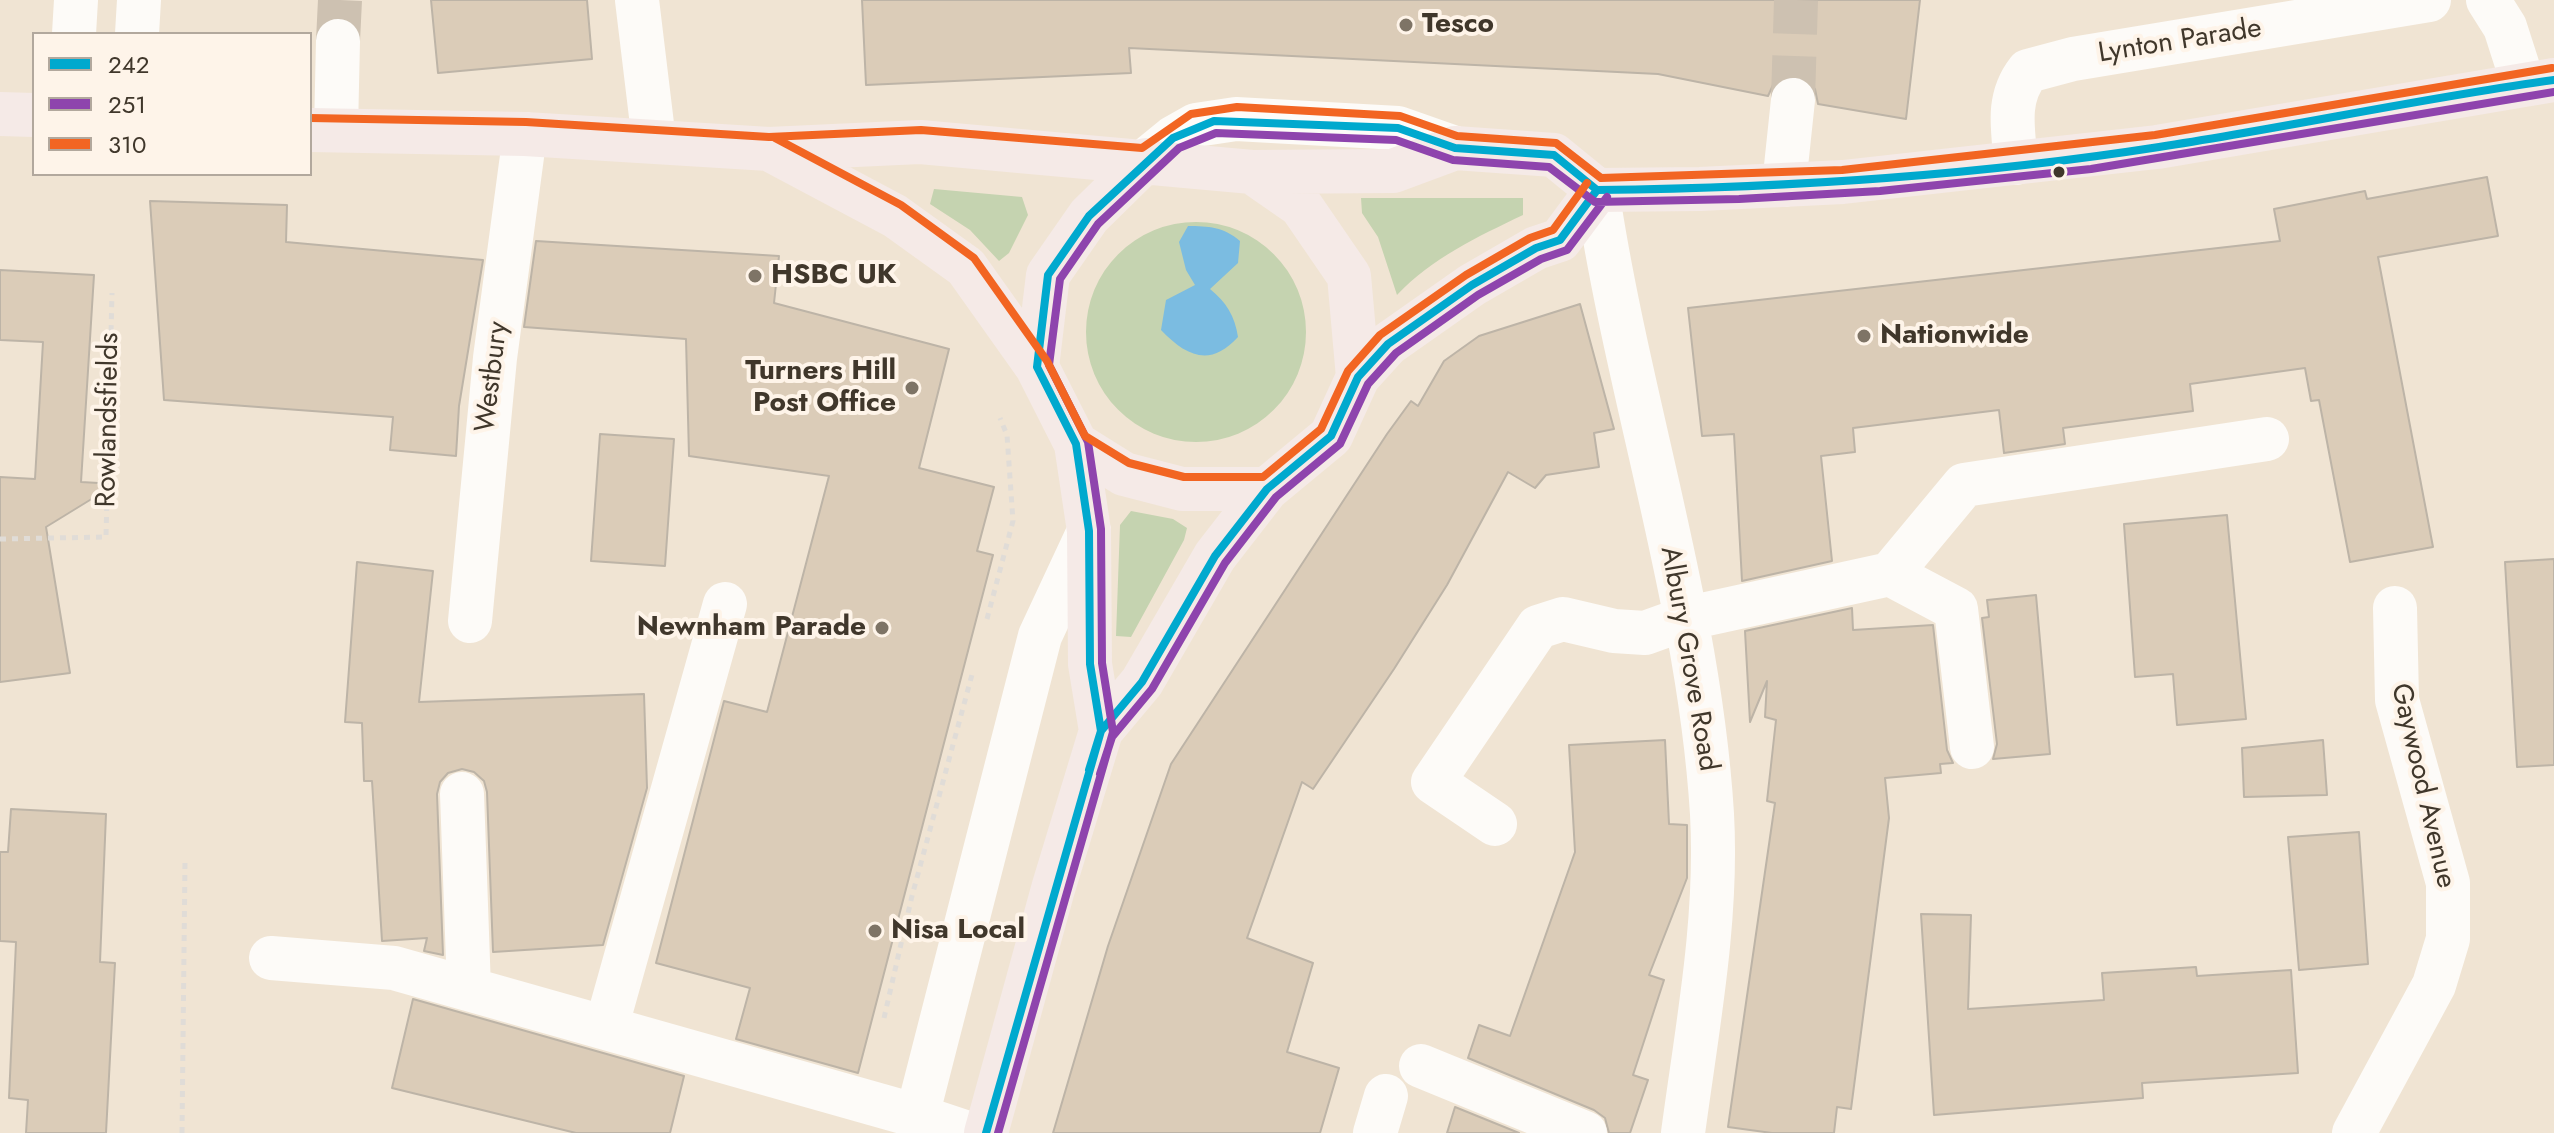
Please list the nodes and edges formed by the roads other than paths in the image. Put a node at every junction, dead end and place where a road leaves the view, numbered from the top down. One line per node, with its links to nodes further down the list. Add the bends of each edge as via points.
1 (76, 0): 6 (street)
2 (139, 0): 7 (street)
3 (637, 0): 15 (street)
4 (2429, 0): 19 (street, Lynton Parade, via 2028,71 2014,95)
5 (2488, 0): 9 (street)
6 (74, 32)
7 (137, 32)
8 (338, 41): 13 (street)
9 (2539, 82): 19 (main road, via 2157,147)
10 (1793, 100): 21 (street)
11 (0, 114): 12 (main road)
12 (32, 115)
13 (323, 130): 14 (main road)
14 (525, 134): 15 (main road); 33 (street, Westbury, via 480,486)
15 (654, 141): 17 (main road)
16 (1455, 148): 18 (street, via 1398,128 1236,119 1196,125); 20 (main road, via 1393,171); 22 (main road, via 1554,155)
17 (769, 149): 18 (main road, via 920,142); 23 (main road, via 895,216 966,267)
18 (1146, 160): 20 (main road); 23 (main road, via 1089,216 1048,275)
19 (2016, 163): 21 (main road)
20 (1252, 172): 24 (main road, via 1301,206 1349,276)
21 (1784, 185): 22 (main road)
22 (1597, 190): 24 (main road, via 1560,240 1472,285 1388,344); 32 (street, Albury Grove Road)
23 (1037, 367): 26 (main road)
24 (1358, 377): 27 (main road, via 1331,436)
25 (2267, 439): 29 (street, via 1964,485)
26 (1076, 444): 27 (main road, via 1124,474 1182,489); 28 (main road)
27 (1267, 489): 34 (main road, via 1215,556 1142,682)
28 (1089, 531): 34 (main road, via 1090,664); 42 (street, via 1040,636)
29 (1890, 574): 32 (street); 35 (street, via 1956,609)
30 (725, 604): 40 (street)
31 (2395, 608): 47 (street, Gaywood Avenue, via 2397,700 2448,883 2448,939 2434,985)
32 (1684, 619): 37 (street, via 1645,633 1563,619 1538,627 1433,782); 46 (street, Albury Grove Road, via 1706,749 1712,878)
33 (470, 621)
34 (1101, 731): 44 (main road)
35 (1972, 747)
36 (462, 794): 39 (street)
37 (1495, 824)
38 (271, 958): 39 (street, via 394,968)
39 (469, 989): 40 (street)
40 (606, 1028): 42 (street)
41 (1421, 1066): 45 (street)
42 (917, 1116): 43 (street)
43 (968, 1133)
44 (986, 1133)
45 (1585, 1133)
46 (1683, 1133)
47 (2354, 1133)

